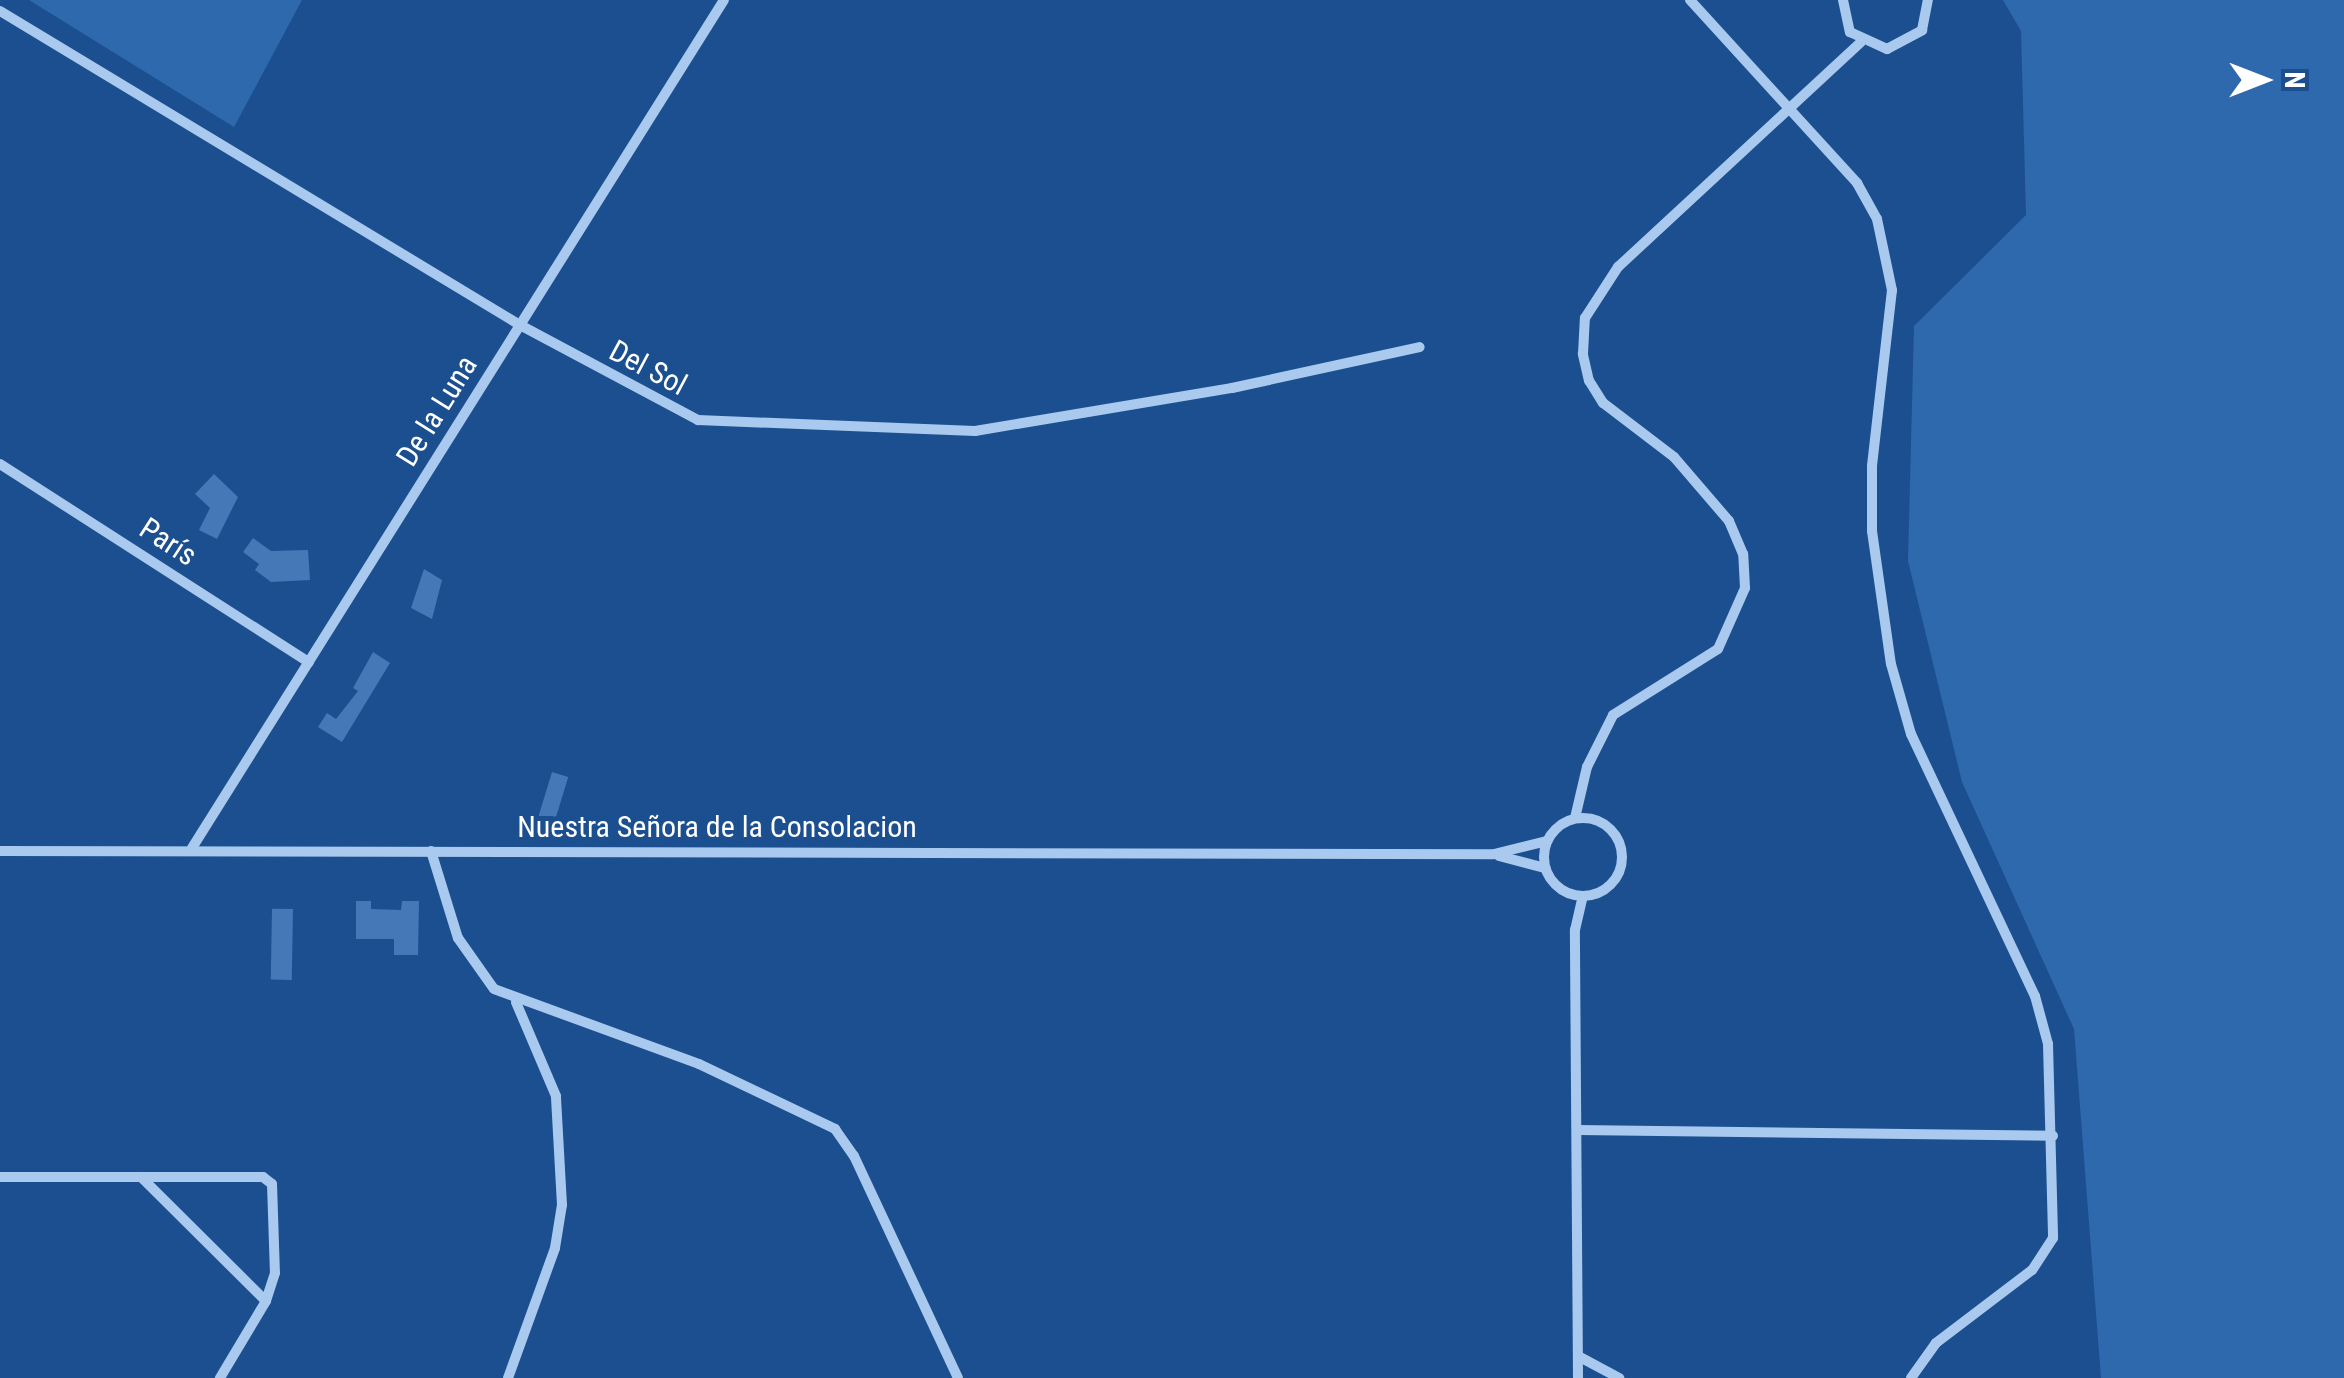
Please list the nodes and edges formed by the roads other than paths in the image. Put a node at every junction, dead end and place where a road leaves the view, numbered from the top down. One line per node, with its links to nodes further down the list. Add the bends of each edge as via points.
1 (724, 0): 8 (street, De la Luna)
2 (1690, 0): 7 (street)
3 (1843, 0): 6 (street, via 1844,18)
4 (1928, 0): 6 (street, via 1927,17 1912,40 1887,50)
5 (0, 10): 8 (street, Del Sol)
6 (1861, 42): 7 (street)
7 (1790, 107): 12 (street, via 1618,268 1585,318 1582,354 1589,381 1604,403 1674,457 1729,520 1743,554 1745,588 1718,649 1613,715 1587,767); 22 (street, via 1856,182 1888,254 1890,321 1872,466 1876,586 1911,734 2035,996 2048,1044)
8 (520, 325): 9 (street, Del Sol, via 698,420 922,432 1053,420); 11 (street, De la Luna)
9 (1420, 347)
10 (0, 464): 11 (street, París)
11 (309, 662): 14 (street, De la Luna)
12 (1575, 818): 13 (street); 19 (street, via 1601,822 1622,854 1607,888)
13 (1547, 841): 17 (street); 18 (street)
14 (192, 848): 15 (street, Nuestra Señora de la Consolacion); 16 (street, Nuestra Señora de la Consolacion)
15 (0, 851)
16 (431, 851): 17 (street, Nuestra Señora de la Consolacion); 20 (street, via 470,963)
17 (1494, 854): 18 (street)
18 (1545, 868): 19 (street, via 1558,888)
19 (1582, 896): 21 (street, via 1576,930)
20 (516, 1002): 28 (street, via 556,1096 562,1205 555,1248); 29 (street, via 699,1064 835,1129 854,1156)
21 (1577, 1130): 22 (street); 26 (street)
22 (2053, 1136): 32 (street, via 2052,1238 2046,1253 1951,1328)
23 (0, 1177): 24 (street)
24 (141, 1177): 25 (street); 25 (street, via 263,1177 272,1184 275,1272)
25 (266, 1300): 27 (street)
26 (1578, 1356): 30 (street); 31 (street)
27 (220, 1378)
28 (508, 1378)
29 (958, 1378)
30 (1578, 1378)
31 (1619, 1378)
32 (1911, 1378)

